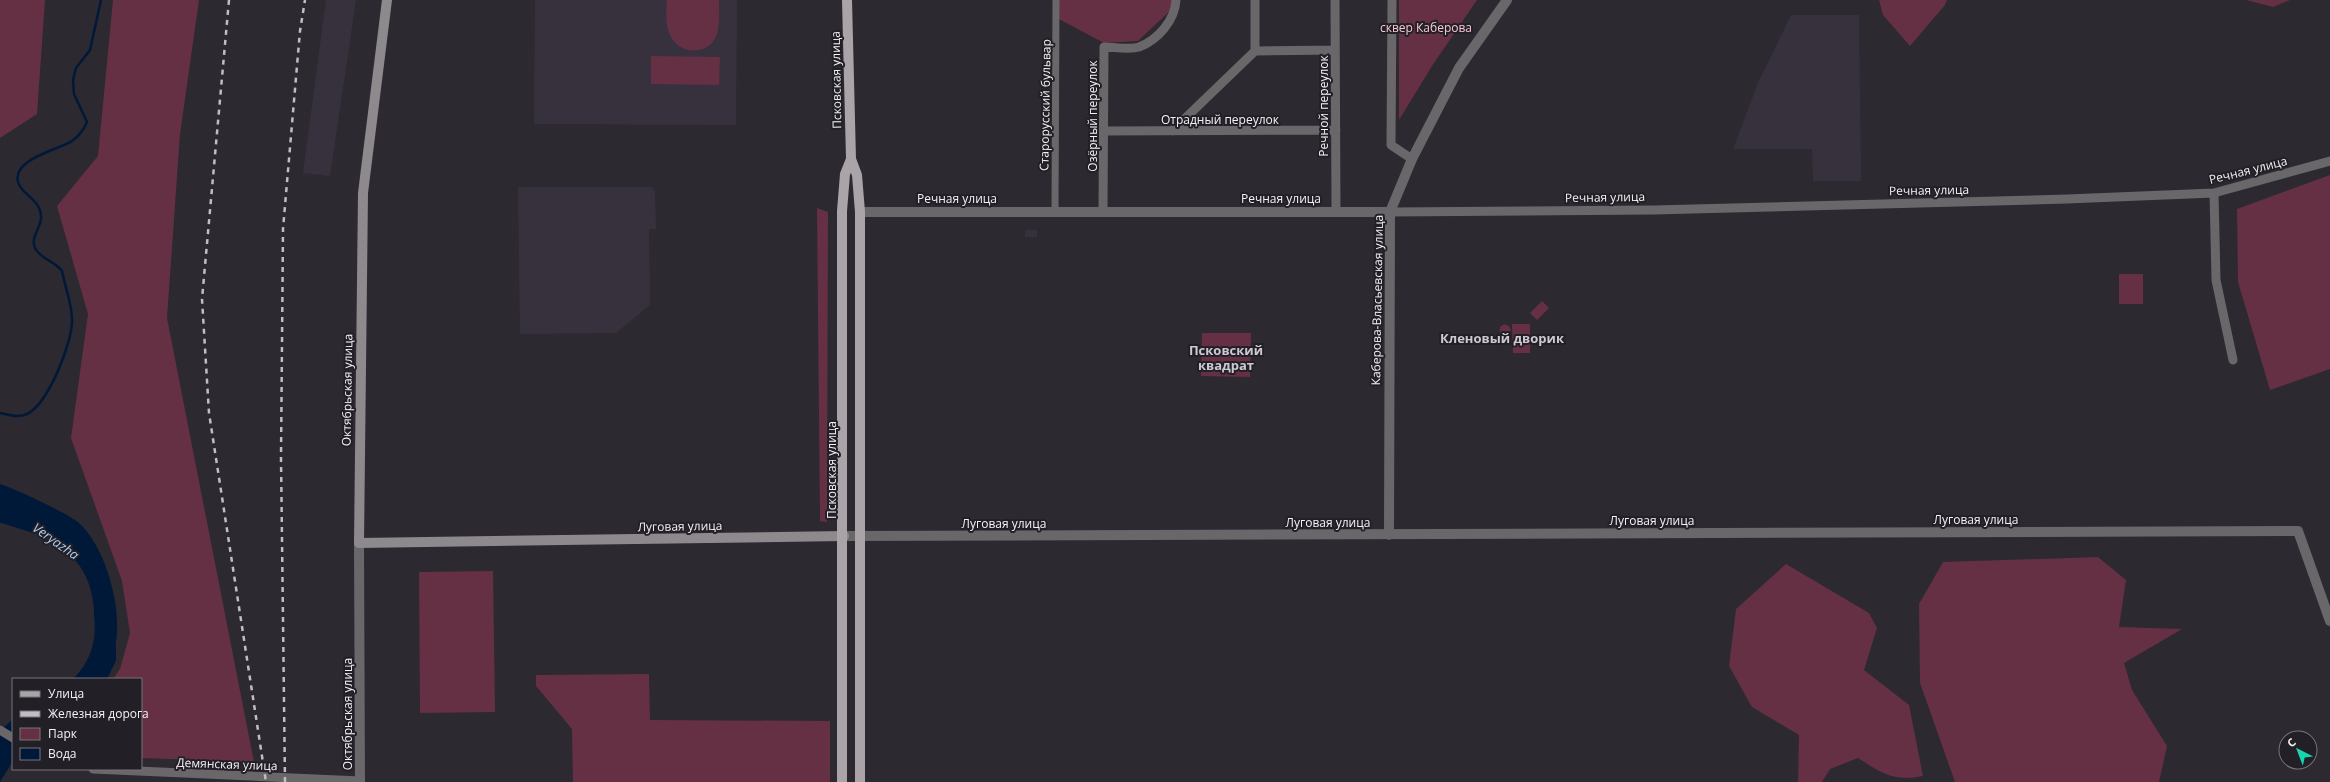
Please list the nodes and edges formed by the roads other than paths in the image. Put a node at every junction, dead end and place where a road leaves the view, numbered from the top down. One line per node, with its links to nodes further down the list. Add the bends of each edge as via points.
1 (387, 0): 29 (main road, Октябрьская улица, via 362,193)
2 (847, 0): 14 (main road, Псковская улица)
3 (1056, 0): 18 (street, Старорусский бульвар)
4 (1176, 0): 12 (street, Озёрный переулок, via 1176,9 1170,22 1160,33 1139,47 1104,48)
5 (1255, 0): 9 (street)
6 (1335, 0): 10 (street, Речной переулок)
7 (1392, 0): 15 (street, via 1391,145)
8 (1507, 0): 15 (street, Каберова-Власьевская улица, via 1459,68)
9 (1255, 50): 10 (street); 13 (street)
10 (1335, 50): 11 (street, Речной переулок)
11 (1336, 130): 13 (street, Отрадный переулок); 20 (street, Речной переулок)
12 (1104, 131): 13 (street, Отрадный переулок); 19 (street, Озёрный переулок)
13 (1172, 131)
14 (851, 158): 21 (main road, Псковская улица, via 857,175); 23 (main road, Псковская улица, via 845,174 843,204)
15 (1412, 159): 22 (street, Каберова-Власьевская улица)
16 (2330, 161): 17 (street, Речная улица)
17 (2214, 193): 22 (street, Речная улица, via 1654,210); 25 (street, via 2216,280)
18 (1054, 210): 19 (street, Речная улица); 21 (street, Речная улица)
19 (1104, 210): 20 (street, Речная улица)
20 (1336, 211): 22 (street, Речная улица)
21 (860, 212): 24 (main road, Псковская улица)
22 (1390, 212): 26 (street, Каберова-Власьевская улица)
23 (843, 299): 24 (main road, via 850,307); 27 (main road, Псковская улица)
24 (861, 301): 28 (main road, Псковская улица)
25 (2232, 360)
26 (1389, 535): 28 (street, Луговая улица); 30 (street, Луговая улица, via 2298,531)
27 (844, 536): 28 (street, Луговая улица); 29 (main road, Луговая улица); 35 (main road, Псковская улица)
28 (861, 536): 36 (main road, Псковская улица)
29 (359, 543): 34 (street, Октябрьская улица)
30 (2330, 621)
31 (0, 730): 32 (street)
32 (12, 737)
33 (114, 770): 34 (street, Демянская улица)
34 (360, 782)
35 (842, 782)
36 (860, 782)

